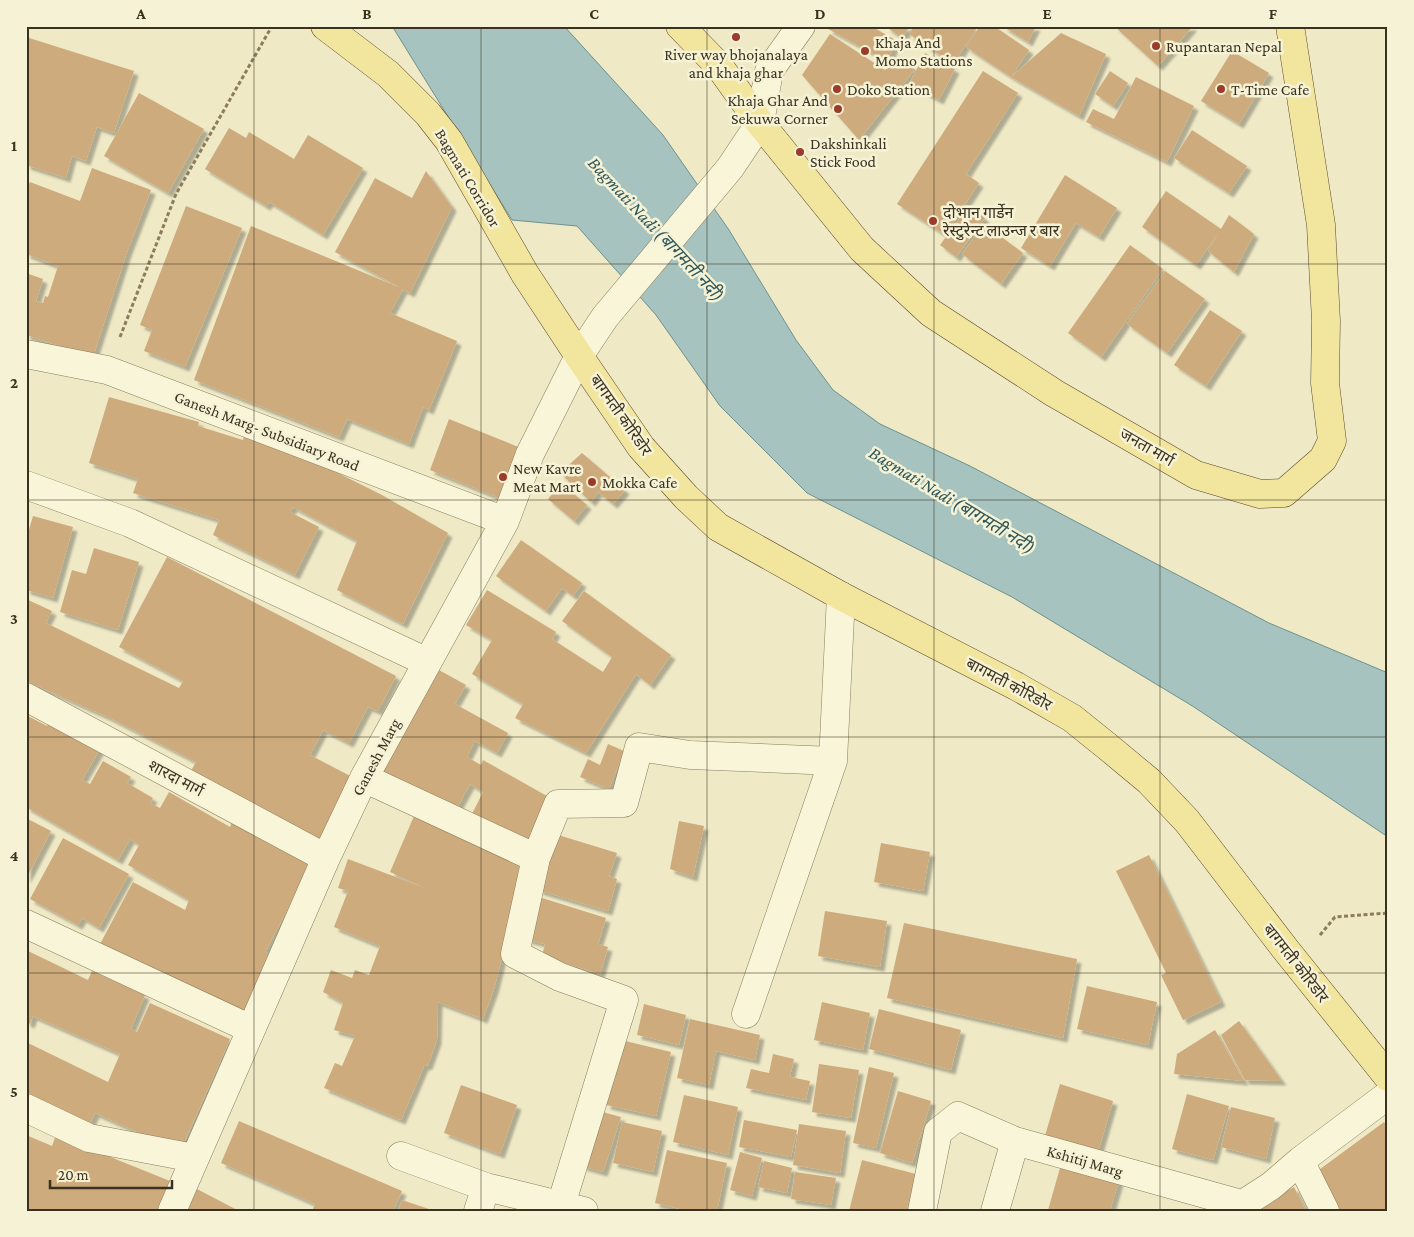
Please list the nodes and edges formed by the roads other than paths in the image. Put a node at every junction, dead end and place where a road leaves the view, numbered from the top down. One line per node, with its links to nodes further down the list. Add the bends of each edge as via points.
1 (325, 26): 7 (main road, Bagmati Corridor, via 388,74 428,114 449,141 526,274)
2 (680, 26): 5 (main road, जनता मार्ग, via 719,66)
3 (801, 26): 5 (street, via 769,71)
4 (1286, 30): 5 (main road, जनता मार्ग, via 1321,226 1326,321 1325,383 1332,441 1324,459 1284,493 1260,494 1196,475 1054,393 931,313 862,249)
5 (760, 123): 7 (street, Ganesh Marg, via 730,168 605,316)
6 (26, 354): 9 (street, Ganesh Marg- Subsidiary Road, via 107,370)
7 (580, 356): 9 (street, Ganesh Marg, via 530,454); 10 (main road, बागमती कोरिडोर, via 641,447 718,527)
8 (26, 485): 11 (street, via 130,523)
9 (505, 521): 11 (street, Ganesh Marg)
10 (841, 596): 13 (street); 20 (main road, बागमती कोरिडोर, via 1072,718 1149,781 1187,821)
11 (427, 662): 14 (street, Ganesh Marg)
12 (26, 697): 15 (street, शारदा मार्ग)
13 (833, 761): 16 (street, via 690,755 640,747 624,802 558,804); 18 (street)
14 (364, 778): 15 (street, Ganesh Marg); 16 (street)
15 (326, 858): 19 (street, Ganesh Marg)
16 (536, 858): 28 (street, via 515,954 560,977 624,1000)
17 (26, 924): 19 (street)
18 (746, 1014)
19 (251, 1029): 25 (street, Ganesh Marg)
20 (1388, 1077)
21 (1388, 1095): 26 (street)
22 (26, 1108): 25 (street, via 88,1138)
23 (1015, 1142): 29 (street, Kshitij Marg); 31 (street, Kshitij Marg, via 958,1116 938,1132); 32 (street)
24 (401, 1156): 27 (street)
25 (194, 1158): 30 (street, Ganesh Marg)
26 (1300, 1161): 29 (street, via 1271,1186); 33 (street)
27 (482, 1199): 28 (street)
28 (572, 1208)
29 (1237, 1208)
30 (172, 1211)
31 (922, 1211)
32 (995, 1211)
33 (1325, 1211)

